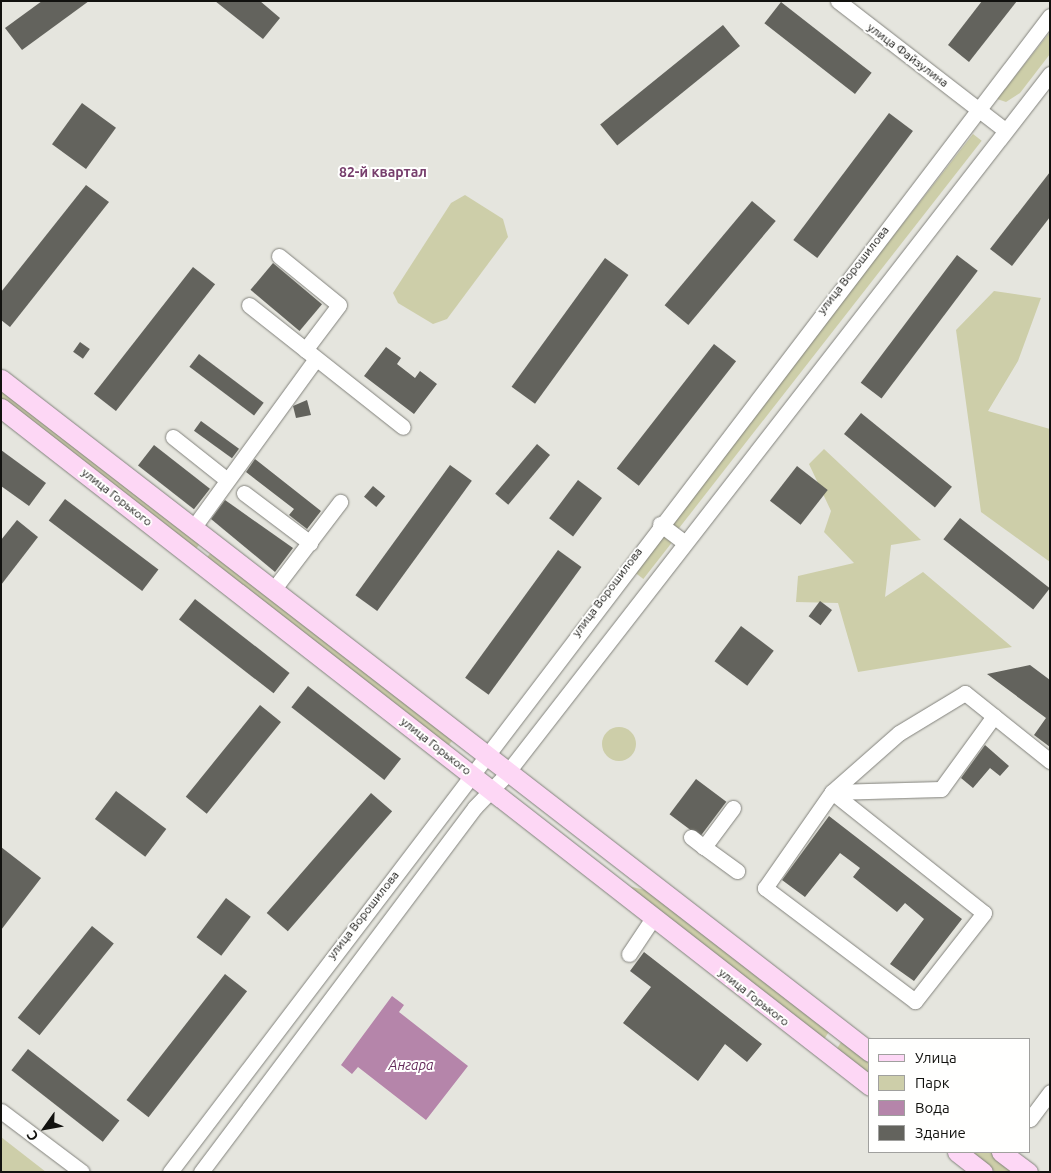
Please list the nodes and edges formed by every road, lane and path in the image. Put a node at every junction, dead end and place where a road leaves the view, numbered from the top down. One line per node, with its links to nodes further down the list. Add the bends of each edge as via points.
1 (838, 1): 4 (street, улица Файзулина)
2 (1050, 16): 4 (street, улица Ворошилова)
3 (1050, 74): 5 (street, улица Ворошилова)
4 (979, 109): 5 (street, улица Файзулина); 16 (street, улица Ворошилова)
5 (1005, 130): 19 (street, улица Ворошилова)
6 (279, 256): 8 (street, via 340,305)
7 (249, 305): 8 (street)
8 (311, 354): 11 (street); 13 (street)
9 (1, 379): 17 (main road, улица Горького)
10 (1, 408): 24 (main road, улица Горького)
11 (403, 427)
12 (173, 437): 13 (street)
13 (228, 480): 17 (street)
14 (244, 493): 18 (street)
15 (340, 502): 18 (street)
16 (660, 524): 19 (street); 22 (street, улица Ворошилова)
17 (193, 528): 20 (main road, улица Горького)
18 (310, 543): 20 (street)
19 (685, 543): 25 (street, улица Ворошилова)
20 (273, 590): 22 (main road, улица Горького)
21 (994, 716): 23 (street); 27 (street, via 940,789); 27 (street, via 965,694 899,733)
22 (484, 755): 24 (street, улица Ворошилова); 25 (main road, улица Горького)
23 (1050, 761)
24 (470, 773): 26 (main road, улица Горького); 44 (street, улица Ворошилова)
25 (506, 774): 26 (street, улица Ворошилова); 34 (main road, улица Горького)
26 (493, 791): 32 (main road, улица Горького); 45 (street, улица Ворошилова, via 472,812)
27 (832, 792): 27 (street, via 765,888 915,1002 984,912)
28 (733, 808): 30 (street)
29 (691, 837): 30 (street)
30 (704, 847): 31 (street)
31 (737, 872)
32 (653, 918): 33 (street); 36 (main road, улица Горького)
33 (628, 954)
34 (851, 1038): 35 (main road, улица Горького); 36 (main road, via 833,1036 829,1048)
35 (868, 1051)
36 (834, 1058): 37 (main road, улица Горького)
37 (868, 1084)
38 (1050, 1092): 40 (street)
39 (1, 1111): 43 (street)
40 (1031, 1118)
41 (958, 1153): 46 (main road)
42 (1004, 1153): 47 (main road)
43 (82, 1172)
44 (170, 1172)
45 (201, 1172)
46 (983, 1172)
47 (1028, 1172)

